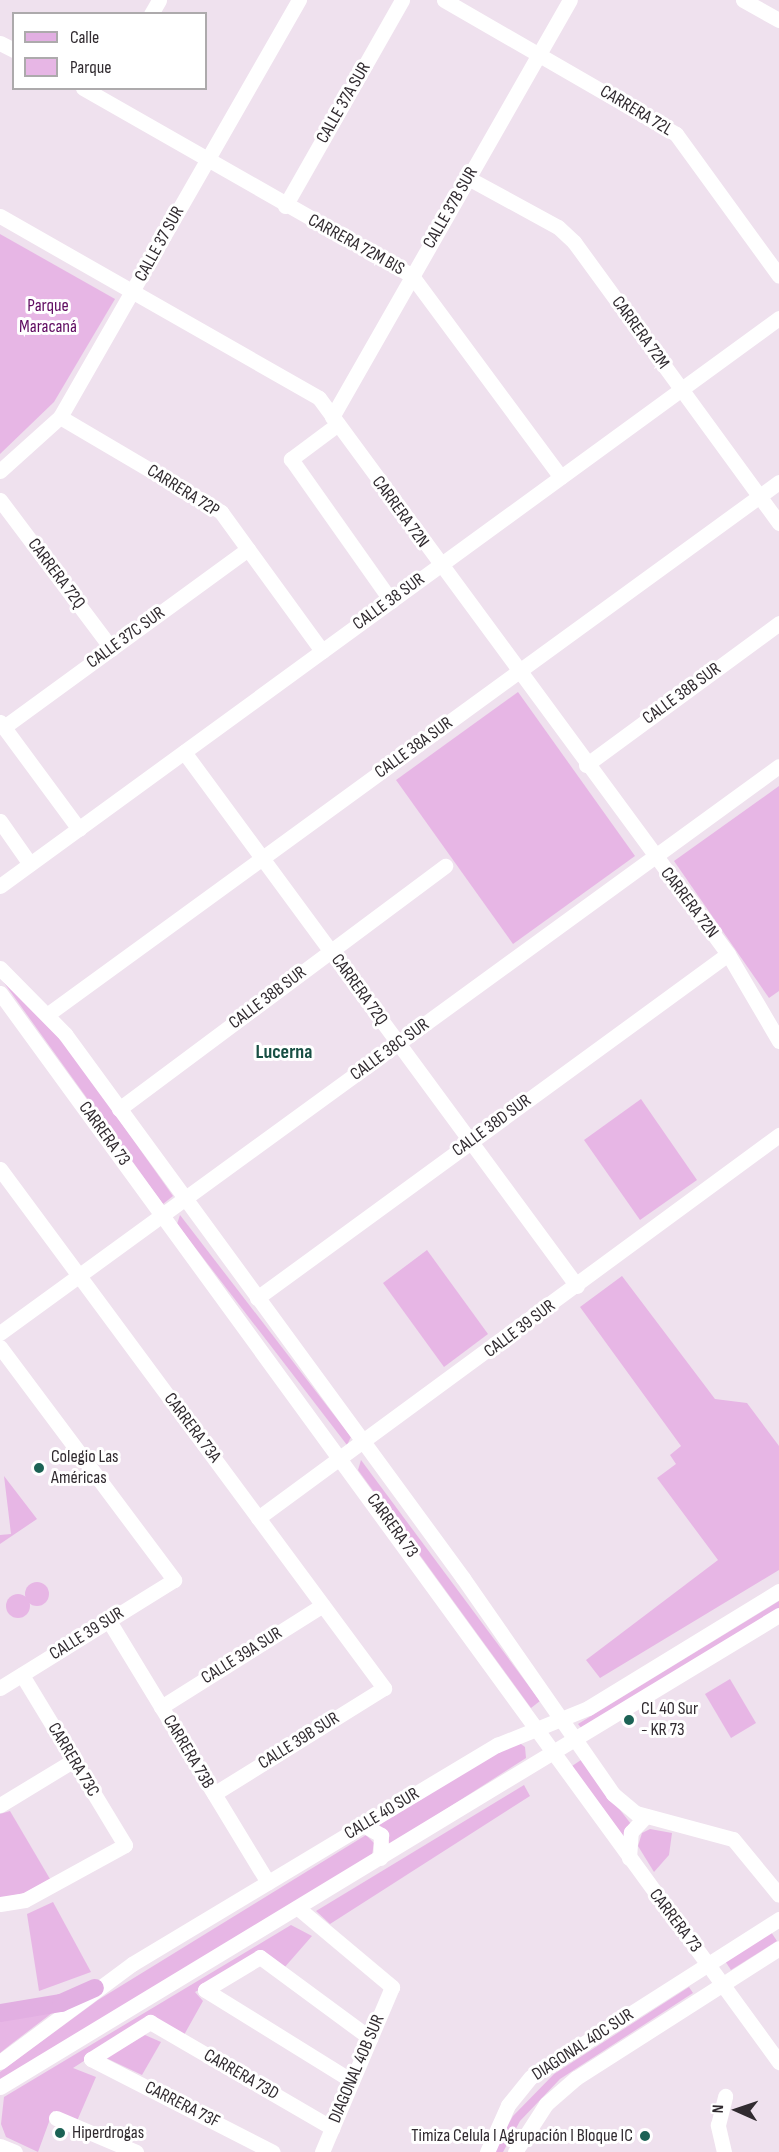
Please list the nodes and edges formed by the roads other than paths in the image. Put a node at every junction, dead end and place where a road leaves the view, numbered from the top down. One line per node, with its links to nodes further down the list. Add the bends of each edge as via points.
1 (299, 0): 10 (street, CALLE 37 SUR)
2 (402, 0): 12 (street, CALLE 37A SUR)
3 (444, 0): 7 (street, CARRERA 72L)
4 (570, 0): 7 (street, CALLE 37B SUR)
5 (743, 0): 6 (street)
6 (779, 21)
7 (539, 54): 11 (street, CALLE 37B SUR); 15 (street, CARRERA 72L, via 676,134)
8 (91, 90): 9 (street, CARRERA 72M BIS)
9 (106, 94): 10 (street, CARRERA 72M BIS)
10 (207, 160): 12 (street, CARRERA 72M BIS); 16 (street, CALLE 37 SUR)
11 (468, 178): 14 (street, CALLE 37B SUR); 18 (street, CARRERA 72M, via 566,233)
12 (285, 206): 14 (street, CARRERA 72M BIS)
13 (0, 216): 16 (street, CARRERA 72N)
14 (412, 276): 20 (street, CALLE 37B SUR); 22 (street, CARRERA 72M BIS)
15 (779, 276)
16 (133, 292): 19 (street, CALLE 37 SUR); 20 (street, CARRERA 72N, via 319,399)
17 (779, 318): 18 (street, CALLE 38 SUR)
18 (681, 390): 22 (street, CALLE 38 SUR); 24 (street, CARRERA 72M)
19 (60, 417): 21 (street, CALLE 37 SUR); 27 (street, CARRERA 72P, via 220,512)
20 (335, 420): 28 (street, CARRERA 72N); 29 (street, CALLE 37B SUR, via 291,459)
21 (0, 471)
22 (561, 477): 28 (street, CALLE 38 SUR)
23 (779, 482): 24 (street, CALLE 38A SUR)
24 (759, 496): 26 (street, CARRERA 72M); 33 (street, CALLE 38A SUR)
25 (0, 500): 31 (street, CARRERA 72Q)
26 (779, 523)
27 (248, 549): 31 (street, CALLE 37C SUR); 32 (street, CARRERA 72P)
28 (439, 566): 29 (street, CALLE 38 SUR); 33 (street, CARRERA 72N)
29 (391, 601): 32 (street, CALLE 38 SUR)
30 (779, 623): 36 (street, CALLE 38B SUR)
31 (112, 648): 34 (street, CALLE 37C SUR)
32 (322, 651): 35 (street, CALLE 38 SUR)
33 (517, 673): 36 (street, CARRERA 72N); 41 (street, CALLE 38A SUR)
34 (2, 725): 39 (street)
35 (184, 752): 39 (street, CALLE 38 SUR); 41 (street, CARRERA 72Q)
36 (586, 765): 40 (street, CARRERA 72N)
37 (779, 766): 40 (street, CALLE 38C SUR)
38 (0, 821): 42 (street)
39 (79, 829): 42 (street, CALLE 38 SUR)
40 (655, 857): 46 (street, CARRERA 72N); 51 (street, CALLE 38C SUR)
41 (262, 858): 45 (street, CARRERA 72Q); 49 (street, CALLE 38A SUR)
42 (30, 864): 44 (street, CALLE 38 SUR)
43 (445, 866): 45 (street, CALLE 38B SUR)
44 (0, 886)
45 (331, 951): 51 (street, CARRERA 72Q); 52 (street, CALLE 38B SUR)
46 (728, 954): 50 (street, CARRERA 72N); 54 (street, CALLE 38D SUR)
47 (0, 968): 49 (street, CARRERA 73)
48 (0, 993): 57 (street, CARRERA 73)
49 (48, 1014): 52 (street, CARRERA 73)
50 (779, 1041)
51 (399, 1044): 54 (street, CARRERA 72Q); 56 (street, CALLE 38C SUR)
52 (119, 1109): 56 (street, CARRERA 73)
53 (779, 1135): 59 (street, CALLE 39 SUR)
54 (471, 1142): 59 (street, CARRERA 72Q); 60 (street, CALLE 38D SUR)
55 (0, 1169): 58 (street, CARRERA 73A)
56 (184, 1199): 57 (street, CALLE 38C SUR); 60 (street, CARRERA 73)
57 (163, 1215): 58 (street, CALLE 38C SUR); 64 (street, CARRERA 73)
58 (79, 1276): 61 (street, CALLE 38C SUR); 65 (street, CARRERA 73A)
59 (577, 1286): 63 (street, CALLE 39 SUR)
60 (257, 1298): 63 (street, CARRERA 73)
61 (0, 1334)
62 (0, 1347): 69 (street, CALLE 39 SUR, via 174,1580)
63 (365, 1443): 64 (street, CALLE 39 SUR); 74 (street, CARRERA 73)
64 (343, 1459): 65 (street, CALLE 39 SUR); 75 (street, CARRERA 73)
65 (258, 1518): 67 (street, CARRERA 73A)
66 (779, 1591): 74 (street, CALLE 40 SUR, via 588,1708)
67 (323, 1605): 72 (street, CARRERA 73A); 73 (street, CALLE 39A SUR)
68 (779, 1615): 76 (street, CALLE 40 SUR)
69 (108, 1621): 70 (street, CALLE 39 SUR); 73 (street, CARRERA 73B)
70 (22, 1675): 71 (street, CALLE 39 SUR); 78 (street, CARRERA 73C)
71 (0, 1688)
72 (384, 1688): 79 (street, CALLE 39B SUR)
73 (161, 1707): 79 (street, CARRERA 73B)
74 (560, 1718): 75 (street, CALLE 40 SUR); 76 (street, CARRERA 73)
75 (535, 1727): 77 (street, CARRERA 73); 82 (street, CALLE 40 SUR)
76 (574, 1739): 77 (street, CALLE 40 SUR); 81 (street, CARRERA 73, via 620,1802)
77 (552, 1753): 83 (street, CALLE 40 SUR); 84 (street, CARRERA 73)
78 (74, 1760): 80 (street); 87 (street, CARRERA 73C, via 125,1845 25,1900)
79 (214, 1794): 85 (street, CARRERA 73B)
80 (0, 1805)
81 (646, 1816): 84 (street, via 631,1832); 86 (street, CARRERA 73, via 733,1839)
82 (363, 1825): 83 (street, via 381,1835); 85 (street, CALLE 40 SUR)
83 (380, 1858): 88 (street, CALLE 40 SUR)
84 (629, 1858): 91 (street, CARRERA 73)
85 (268, 1882): 93 (street, CALLE 40 SUR)
86 (779, 1895)
87 (0, 1904)
88 (298, 1908): 96 (street, DIAGONAL 40B SUR, via 392,1987); 100 (street, CALLE 40 SUR)
89 (779, 1919): 91 (street, DIAGONAL 40C SUR)
90 (779, 1948): 92 (street, DIAGONAL 40C SUR)
91 (708, 1965): 92 (street, CARRERA 73); 109 (street, DIAGONAL 40C SUR, via 531,2077 508,2105)
92 (722, 1984): 98 (street, CARRERA 73); 110 (street, DIAGONAL 40C SUR, via 576,2078 546,2104)
93 (94, 1988): 94 (main road, via 61,2003); 97 (street, CALLE 40 SUR)
94 (0, 2013)
95 (150, 2022): 103 (street, CARRERA 73D); 107 (street, CARRERA 73F, via 91,2059)
96 (370, 2038): 99 (street, DIAGONAL 40B SUR); 99 (street, via 260,1958 205,1990)
97 (0, 2062)
98 (779, 2062)
99 (352, 2081): 103 (street, DIAGONAL 40B SUR)
100 (1, 2088)
101 (725, 2096): 111 (street, via 718,2125)
102 (56, 2118): 106 (street)
103 (332, 2128): 108 (street, DIAGONAL 40B SUR)
104 (0, 2146): 105 (street)
105 (15, 2152)
106 (136, 2152)
107 (273, 2152)
108 (322, 2152)
109 (487, 2152)
110 (515, 2152)
111 (724, 2152)

